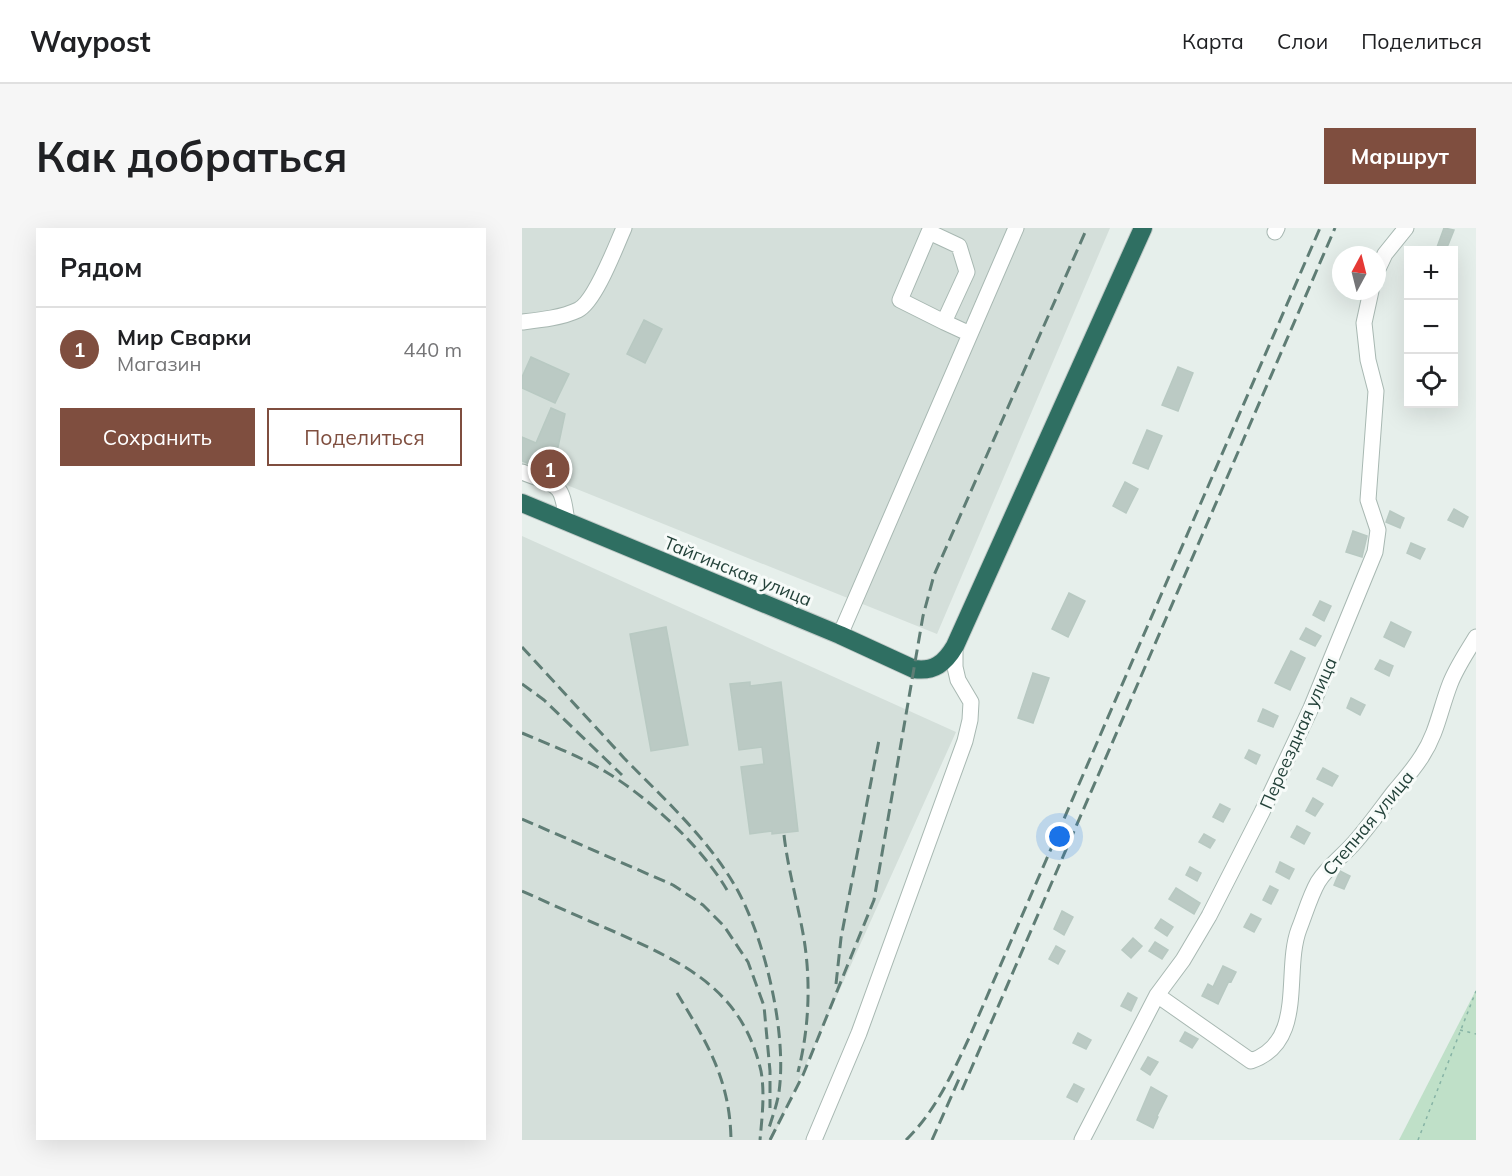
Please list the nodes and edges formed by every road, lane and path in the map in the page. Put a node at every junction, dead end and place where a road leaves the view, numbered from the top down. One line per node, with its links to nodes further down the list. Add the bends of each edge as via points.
1 (624, 228): 7 (street, via 599,285 580,310)
2 (1016, 228): 9 (street)
3 (1143, 228): 15 (highway)
4 (1406, 228): 5 (street)
5 (1386, 253)
6 (1369, 300): 17 (street, Переездная улица, via 1364,323 1376,391 1368,500 1378,530 1375,552 1311,708 1262,813 1209,916)
7 (522, 322)
8 (944, 322): 8 (street, via 967,272 959,246 929,232 900,300); 9 (street)
9 (970, 334): 13 (street)
10 (522, 472): 12 (street, via 557,486 564,498)
11 (522, 503): 12 (highway, Тайгинская улица)
12 (567, 523): 13 (highway, Тайгинская улица)
13 (840, 635): 15 (highway, Тайгинская улица, via 914,669 938,667)
14 (1476, 637): 17 (street, Степная улица, via 1450,683 1437,728 1422,757 1354,844 1318,882 1298,932 1287,1023 1271,1049 1251,1061)
15 (955, 646): 20 (street, via 956,674 971,702 965,741 859,1033)
16 (1476, 991): 18 (path)
17 (1157, 995): 21 (street, Переездная улица)
18 (1460, 1030): 19 (path); 22 (path)
19 (1476, 1034)
20 (814, 1140)
21 (1082, 1140)
22 (1418, 1140)

